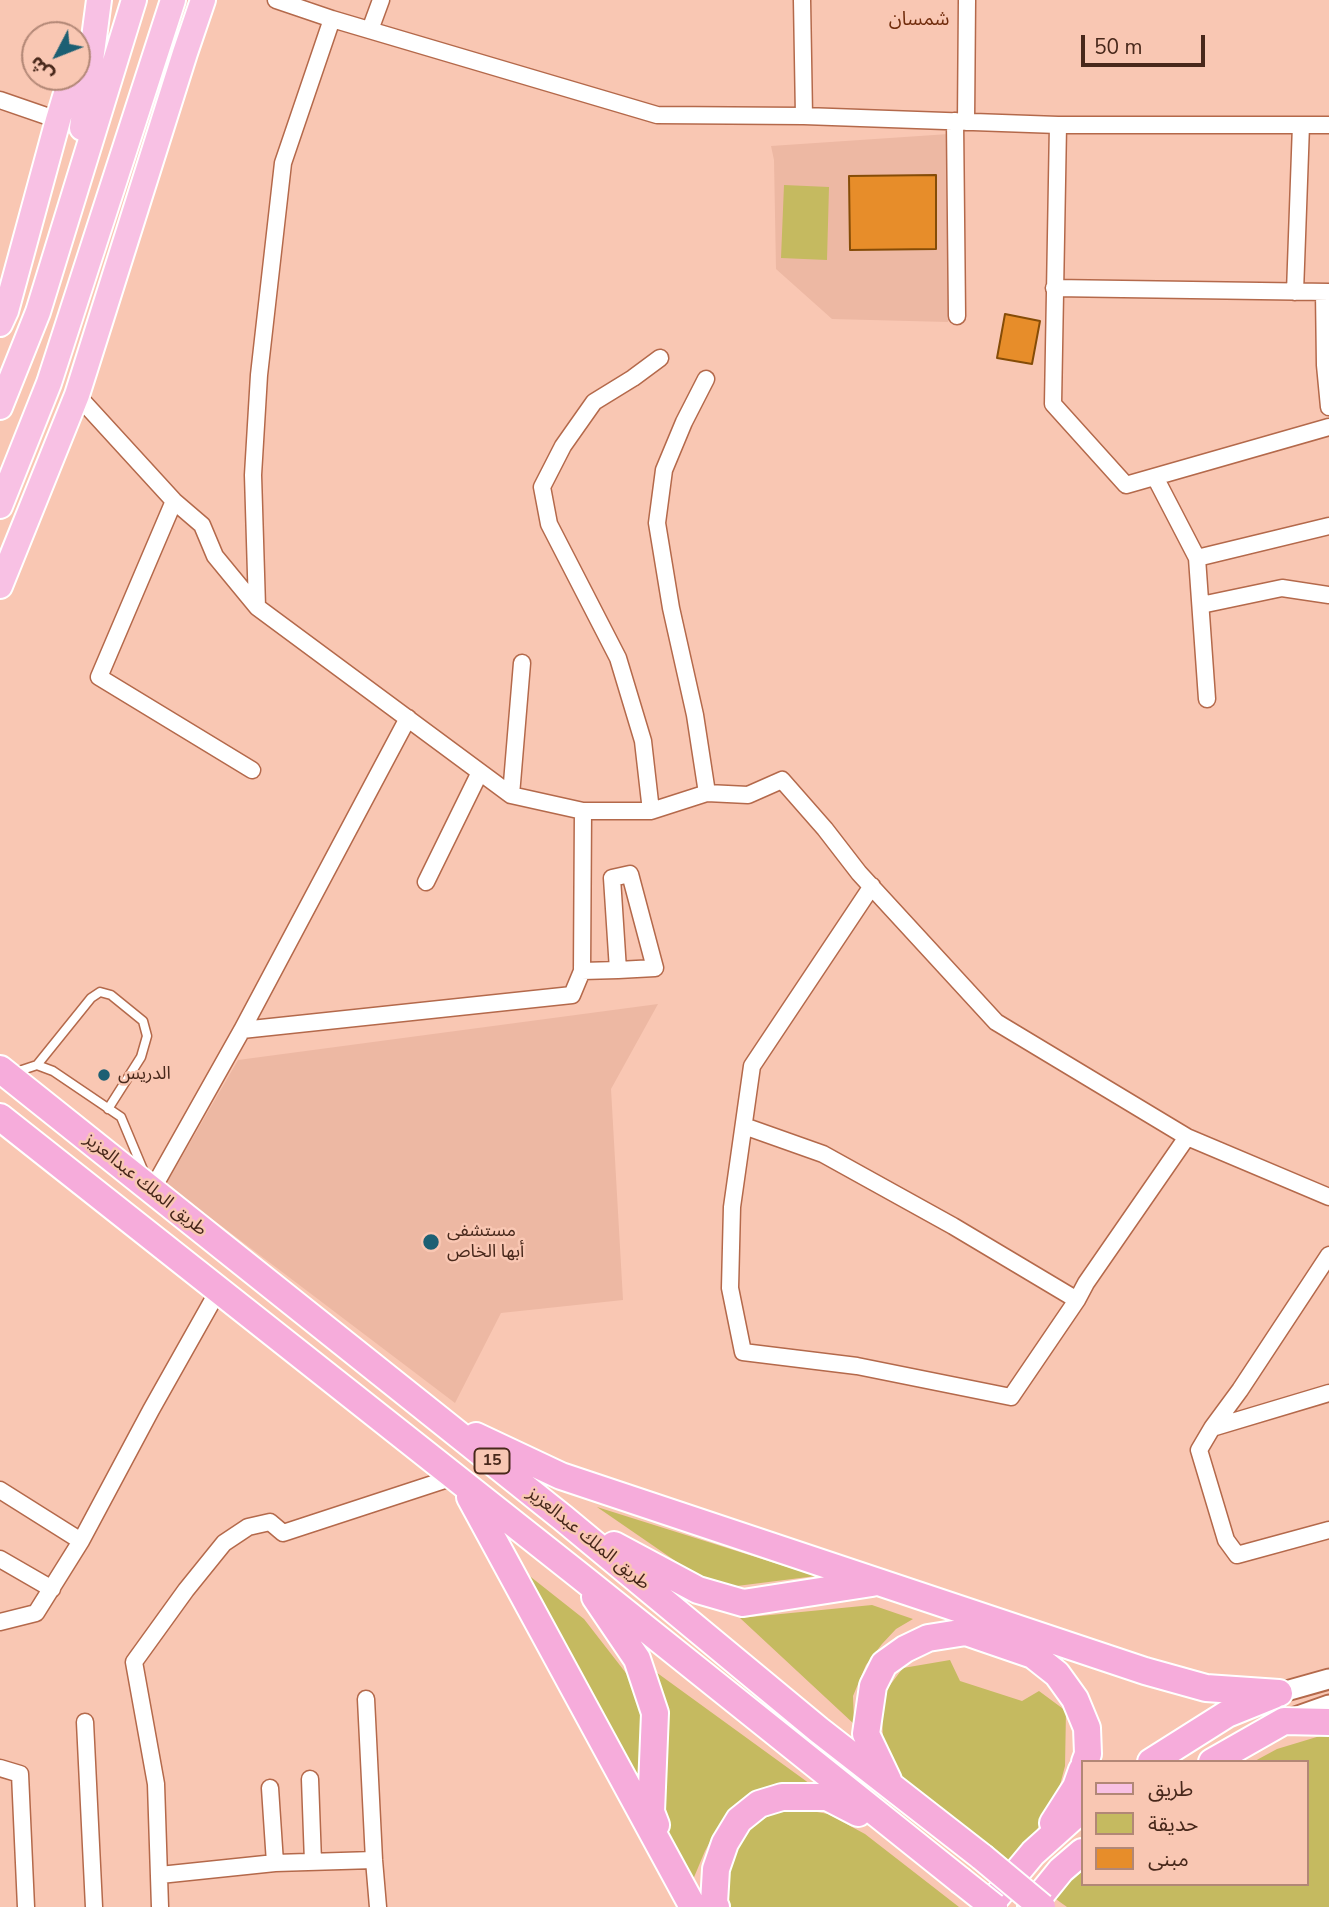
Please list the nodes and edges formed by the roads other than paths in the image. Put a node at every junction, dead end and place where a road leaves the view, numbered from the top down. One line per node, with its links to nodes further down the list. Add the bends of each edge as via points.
1 (97, 0): 10 (main road); 21 (main road)
2 (134, 0): 21 (main road)
3 (173, 0): 22 (main road)
4 (203, 0): 12 (main road)
5 (276, 0): 9 (street)
6 (380, 0): 11 (street)
7 (802, 0): 15 (street)
8 (967, 0): 17 (street)
9 (332, 19): 11 (street); 42 (street, via 283,163 259,375 254,462)
10 (90, 21)
11 (370, 30): 15 (street, via 657,115)
12 (185, 53): 22 (main road); 30 (main road)
13 (67, 91): 16 (main road)
14 (0, 100): 16 (street)
15 (804, 116): 17 (street)
16 (58, 120): 26 (main road)
17 (960, 122): 18 (street); 27 (street)
18 (1058, 125): 19 (street); 23 (street)
19 (1301, 125): 20 (street); 24 (street)
20 (1329, 125)
21 (74, 196): 31 (main road, via 38,312)
22 (103, 217): 36 (main road, via 49,383)
23 (1054, 289): 24 (street); 34 (street, via 1053,404 1126,485)
24 (1294, 292): 25 (street)
25 (1327, 292): 32 (street)
26 (2, 313)
27 (957, 316)
28 (660, 358): 51 (street, via 594,402 542,488 549,524 618,658 643,741)
29 (706, 379): 48 (street, via 664,470 657,523)
30 (77, 394): 35 (street); 39 (main road)
31 (0, 407)
32 (1329, 407)
33 (1329, 427): 34 (street)
34 (1155, 477): 38 (street)
35 (174, 501): 42 (street, via 202,525 215,556); 46 (street, via 99,677)
36 (0, 506)
37 (1329, 526): 38 (street)
38 (1197, 558): 41 (street)
39 (0, 586)
40 (1329, 595): 41 (street, via 1282,588)
41 (1201, 604): 44 (street)
42 (257, 607): 45 (street)
43 (522, 663): 49 (street)
44 (1207, 699)
45 (408, 718): 47 (street); 56 (street)
46 (252, 770)
47 (480, 772): 49 (street); 52 (street)
48 (707, 793): 51 (street); 53 (street, via 748,795 782,780)
49 (511, 795): 50 (street)
50 (583, 811): 51 (street); 55 (street)
51 (651, 811)
52 (426, 882)
53 (872, 886): 61 (street, via 752,1066); 62 (street, via 996,1022)
54 (618, 970): 54 (street, via 612,877 630,874 654,968); 55 (street)
55 (582, 971): 56 (street, via 572,995)
56 (242, 1030): 63 (street)
57 (37, 1065): 58 (lane); 59 (lane, via 53,1070); 59 (lane, via 90,998 100,992 111,995 142,1021 147,1036 141,1057)
58 (4, 1072): 63 (highway, طريق الملك عبدالعزيز / 15)
59 (108, 1108): 63 (lane, via 121,1117)
60 (0, 1118): 66 (highway, طريق الملك عبدالعزيز / 15)
61 (744, 1126): 67 (street, via 823,1154); 67 (street, via 732,1207 730,1288 743,1352 857,1366 1011,1396)
62 (1187, 1137): 64 (street); 67 (street)
63 (152, 1191): 69 (highway, طريق الملك عبدالعزيز / 15)
64 (1329, 1197)
65 (1329, 1255): 70 (street)
66 (218, 1291): 71 (highway, طريق الملك عبدالعزيز / 15); 75 (street)
67 (1077, 1300)
68 (1329, 1393): 70 (street)
69 (437, 1418): 73 (highway, طريق الملك عبدالعزيز / 15); 78 (highway, via 561,1476)
70 (1212, 1428): 74 (street, via 1199,1450 1226,1540 1237,1555)
71 (458, 1480): 77 (highway, طريق الملك عبدالعزيز / 15); 103 (highway); 104 (street, via 283,1533 270,1522 248,1527 224,1544 186,1590 134,1662 156,1784)
72 (0, 1490): 75 (street)
73 (563, 1518): 78 (highway, via 698,1590 743,1603); 94 (highway, طريق الملك عبدالعزيز / 15)
74 (1329, 1530)
75 (80, 1542): 79 (street)
76 (0, 1559): 79 (street)
77 (580, 1576): 97 (highway, طريق الملك عبدالعزيز / 15); 103 (highway, via 637,1659 655,1713 650,1812)
78 (877, 1583): 82 (highway, via 1206,1688)
79 (52, 1589): 80 (street, via 36,1613)
80 (0, 1622)
81 (1329, 1679): 82 (street)
82 (1279, 1693): 89 (highway, via 1227,1714)
83 (366, 1699): 100 (street)
84 (1329, 1705): 85 (street)
85 (1284, 1721): 87 (highway); 90 (highway)
86 (85, 1722): 106 (street)
87 (1329, 1722)
88 (1086, 1760): 94 (highway, via 1087,1728 1075,1699 1057,1674 1033,1655 966,1632 928,1638 905,1649 884,1664 873,1686 866,1734)
89 (1153, 1760)
90 (1216, 1760)
91 (0, 1768): 105 (street, via 20,1774)
92 (1080, 1776): 98 (highway)
93 (310, 1779): 101 (street)
94 (890, 1785): 114 (highway, طريق الملك عبدالعزيز / 15, bridge)
95 (270, 1788): 102 (street)
96 (1080, 1811): 98 (highway)
97 (908, 1839): 110 (highway, via 827,1797 782,1797 759,1804 739,1820 725,1843 716,1869); 112 (highway, طريق الملك عبدالعزيز / 15, bridge)
98 (1033, 1853): 111 (highway)
99 (1080, 1854): 113 (highway)
100 (374, 1860): 101 (street); 108 (street)
101 (313, 1862): 102 (street)
102 (275, 1863): 104 (street)
103 (672, 1866): 109 (highway)
104 (160, 1875): 107 (street)
105 (26, 1907)
106 (94, 1907)
107 (160, 1907)
108 (378, 1907)
109 (693, 1907)
110 (716, 1907)
111 (988, 1907)
112 (994, 1907)
113 (1031, 1907)
114 (1042, 1907)

